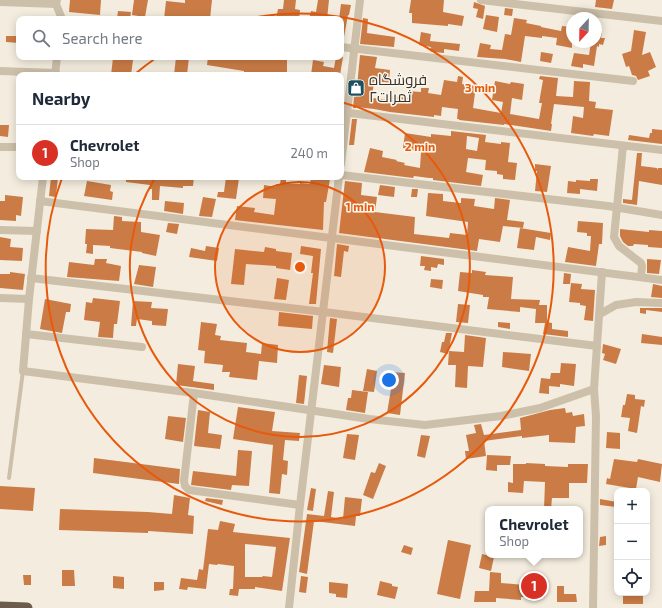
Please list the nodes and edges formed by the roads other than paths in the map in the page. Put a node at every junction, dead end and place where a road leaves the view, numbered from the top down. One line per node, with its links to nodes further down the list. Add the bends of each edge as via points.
1 (360, 0): 8 (street)
2 (481, 0): 6 (street)
3 (0, 2): 4 (street)
4 (56, 2): 5 (street)
5 (61, 16)
6 (662, 22)
7 (344, 47): 8 (street)
8 (355, 48): 13 (street); 14 (street)
9 (57, 60): 12 (street)
10 (0, 71): 11 (street)
11 (19, 72)
12 (56, 72)
13 (633, 81)
14 (344, 112): 15 (street)
15 (623, 146): 18 (street); 23 (street)
16 (0, 147): 17 (street)
17 (16, 147)
18 (662, 150)
19 (344, 176): 23 (street)
20 (43, 180): 22 (street)
21 (339, 180): 27 (street)
22 (40, 201): 26 (street); 27 (street)
23 (616, 208): 24 (street); 29 (street, via 615,241 641,263)
24 (662, 215)
25 (0, 230): 26 (street)
26 (37, 231): 30 (street)
27 (332, 238): 28 (street); 35 (street)
28 (602, 272): 29 (street); 36 (street)
29 (641, 277): 31 (street)
30 (31, 278): 33 (street); 35 (street)
31 (662, 280)
32 (0, 298): 33 (street)
33 (29, 299): 37 (street)
34 (662, 303): 36 (street, via 636,302 616,305)
35 (324, 312): 38 (street); 43 (street)
36 (600, 314): 38 (street)
37 (26, 334): 39 (street); 40 (street)
38 (597, 346): 41 (street)
39 (142, 347)
40 (23, 371): 42 (street); 44 (lane)
41 (594, 389): 43 (street, via 540,408 501,416 425,425); 49 (street, via 596,416)
42 (194, 393): 43 (street); 45 (street, via 185,486 189,490)
43 (312, 410): 45 (street)
44 (9, 478)
45 (300, 505): 48 (street)
46 (0, 607): 47 (highway)
47 (27, 608)
48 (289, 608)
49 (593, 608)

